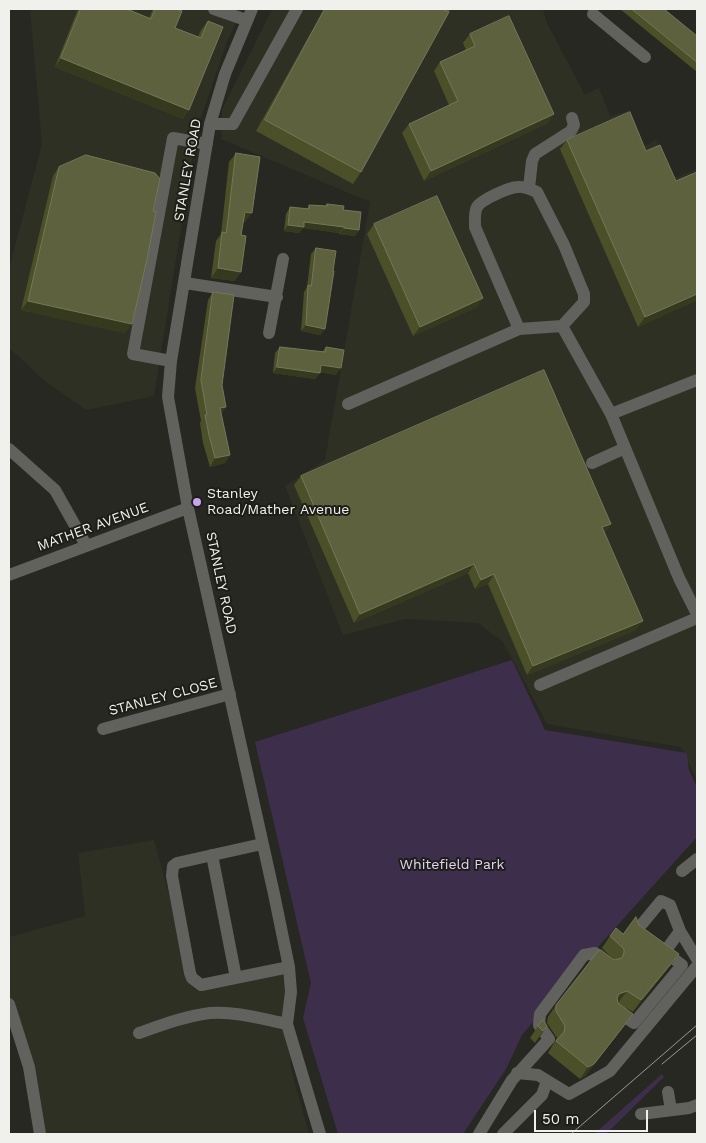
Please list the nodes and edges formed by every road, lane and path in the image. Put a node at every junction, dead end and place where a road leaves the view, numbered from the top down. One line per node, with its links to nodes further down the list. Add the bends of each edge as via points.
1 (214, 9): 4 (street)
2 (297, 9): 7 (street, via 233,124)
3 (592, 11): 5 (street)
4 (249, 14): 7 (street, STANLEY ROAD, via 225,74)
5 (645, 57)
6 (572, 118): 9 (street, via 574,125 571,131 536,154)
7 (210, 124): 8 (street, STANLEY ROAD)
8 (207, 144): 11 (street, STANLEY ROAD); 16 (street, via 173,138 133,354)
9 (528, 188): 13 (street, via 537,192 584,294 584,302); 14 (street, via 518,186 483,201 475,215 476,227)
10 (283, 260): 12 (street)
11 (185, 283): 12 (street); 16 (street, STANLEY ROAD)
12 (276, 296): 15 (street)
13 (562, 326): 14 (street); 19 (street)
14 (519, 329): 18 (street)
15 (269, 333)
16 (171, 362): 23 (street, STANLEY ROAD, via 168,397)
17 (697, 380): 19 (street)
18 (348, 404)
19 (611, 414): 20 (street)
20 (625, 448): 22 (street); 26 (street)
21 (9, 449): 24 (street, via 55,490)
22 (592, 463)
23 (188, 508): 24 (street, MATHER AVENUE); 29 (street, STANLEY ROAD)
24 (86, 545): 25 (street, MATHER AVENUE)
25 (9, 575)
26 (697, 614)
27 (697, 618): 28 (street)
28 (540, 685)
29 (230, 694): 30 (street, STANLEY CLOSE); 31 (street, STANLEY ROAD)
30 (104, 729)
31 (262, 844): 32 (street); 40 (street, STANLEY ROAD)
32 (212, 855): 41 (street); 41 (street, via 177,863 171,870 190,973 201,985)
33 (697, 859): 34 (street)
34 (682, 871)
35 (680, 931): 36 (street); 37 (street); 43 (street, via 670,905 661,901 643,932 682,965 634,1024)
36 (668, 946)
37 (697, 958)
38 (608, 964): 46 (street, via 595,953 584,955 540,1014 539,1025 549,1039)
39 (697, 966): 47 (street, via 610,1071 569,1094)
40 (289, 967): 41 (street); 44 (street, STANLEY ROAD)
41 (236, 978)
42 (9, 1004): 52 (street, via 29,1067)
43 (617, 1011)
44 (287, 1024): 45 (street, via 241,1014 210,1013); 53 (street, STANLEY ROAD)
45 (139, 1033)
46 (518, 1073): 47 (street, via 538,1074); 54 (street)
47 (546, 1081): 55 (street, via 542,1096)
48 (668, 1092): 50 (street)
49 (697, 1105): 50 (street)
50 (671, 1110): 51 (street)
51 (641, 1114)
52 (40, 1134)
53 (320, 1134)
54 (479, 1134)
55 (503, 1134)

